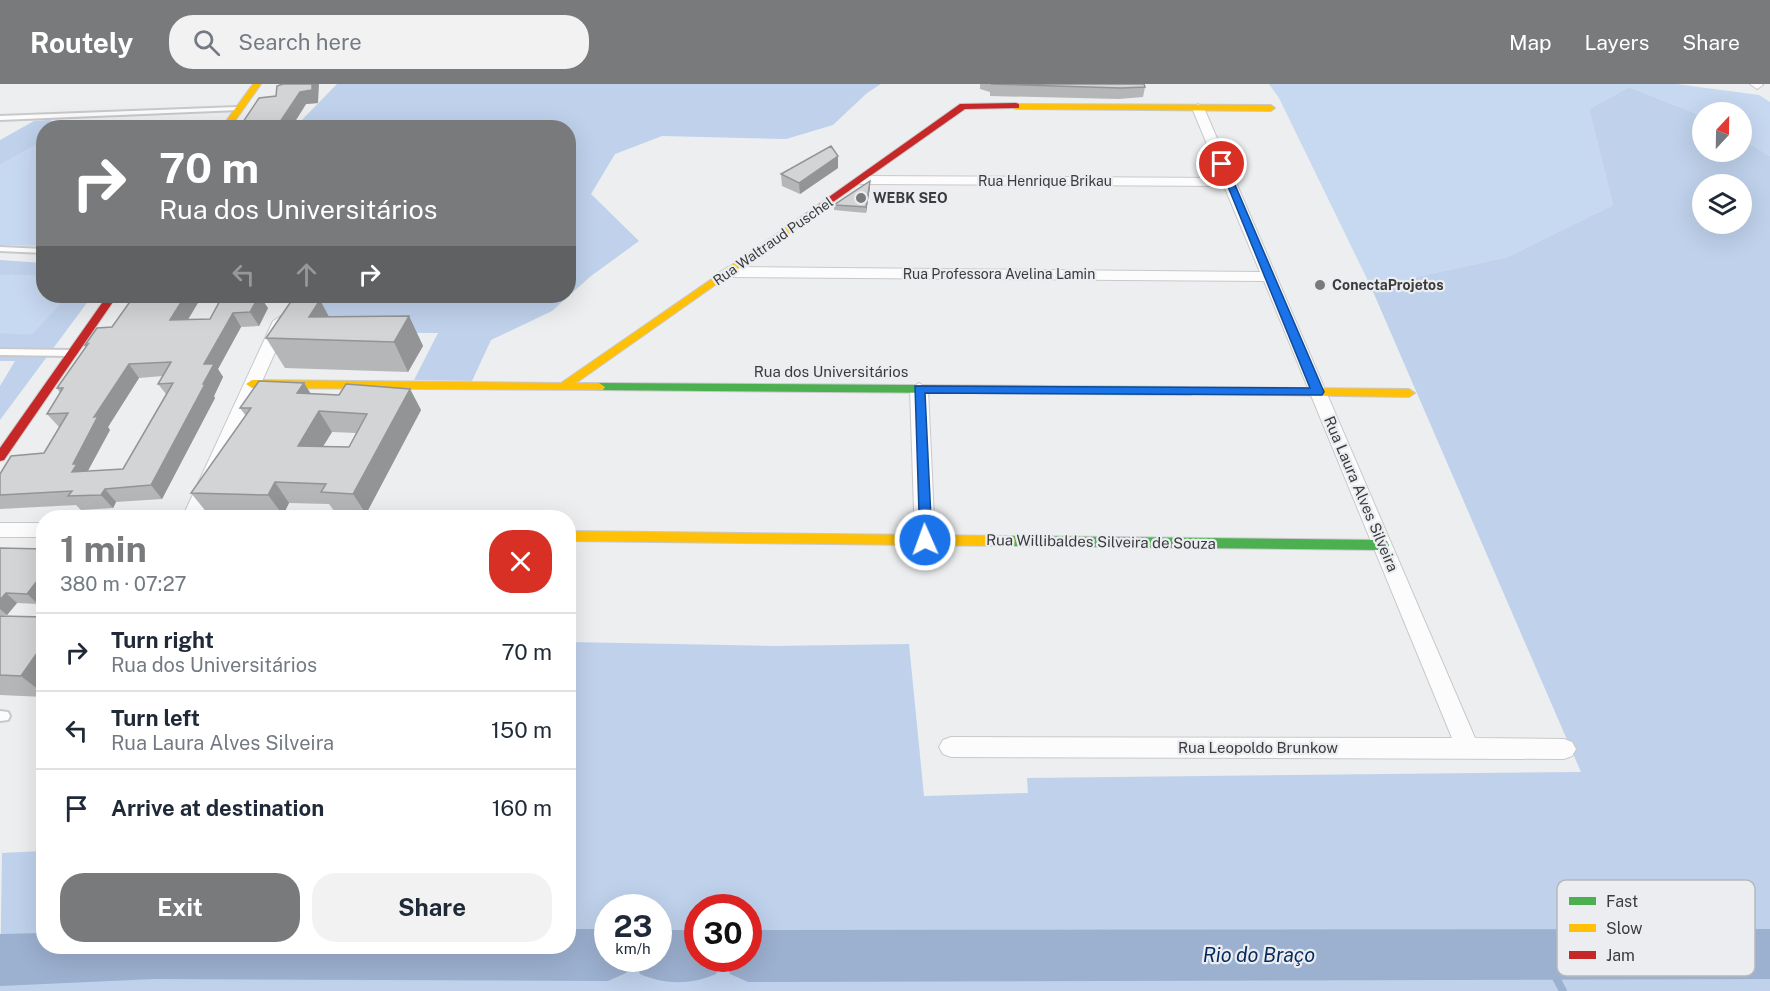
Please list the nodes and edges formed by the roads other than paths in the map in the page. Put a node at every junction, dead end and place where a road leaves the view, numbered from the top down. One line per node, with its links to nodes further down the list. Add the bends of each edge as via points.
1 (257, 84): 4 (street)
2 (1198, 108): 3 (street, Rua Waltraud Puschel); 7 (street, Rua Waltraud Puschel, via 963,106); 8 (street, Rua Laura Alves Silveira)
3 (1271, 108)
4 (237, 109): 5 (lane); 6 (street)
5 (0, 118)
6 (230, 120)
7 (861, 180): 8 (street, Rua Henrique Brikau); 11 (street, Rua Waltraud Puschel)
8 (1229, 182): 12 (street, Rua Laura Alves Silveira)
9 (0, 249): 10 (lane)
10 (36, 250)
11 (728, 272): 12 (street, Rua Professora Avelina Lamin); 18 (street, Rua Waltraud Puschel)
12 (1269, 277): 20 (street, Rua Laura Alves Silveira)
13 (107, 303): 16 (street)
14 (287, 308): 17 (street)
15 (0, 352): 16 (lane)
16 (72, 353): 22 (street)
17 (252, 384): 18 (street, Rua dos Universitários); 23 (street)
18 (564, 386): 19 (street, Rua dos Universitários)
19 (919, 389): 20 (street, Rua dos Universitários); 27 (street)
20 (1318, 392): 21 (street, Rua dos Universitários); 28 (street, Rua Laura Alves Silveira)
21 (1409, 393)
22 (0, 457)
23 (195, 510)
24 (0, 530): 25 (street)
25 (36, 531)
26 (576, 536): 27 (street, Rua Willibaldes Silveira de Souza)
27 (925, 540): 28 (street, Rua Willibaldes Silveira de Souza)
28 (1382, 545): 30 (street, Rua Laura Alves Silveira)
29 (951, 747): 30 (street, Rua Leopoldo Brunkow)
30 (1468, 748): 31 (street, Rua Leopoldo Brunkow)
31 (1564, 749)

